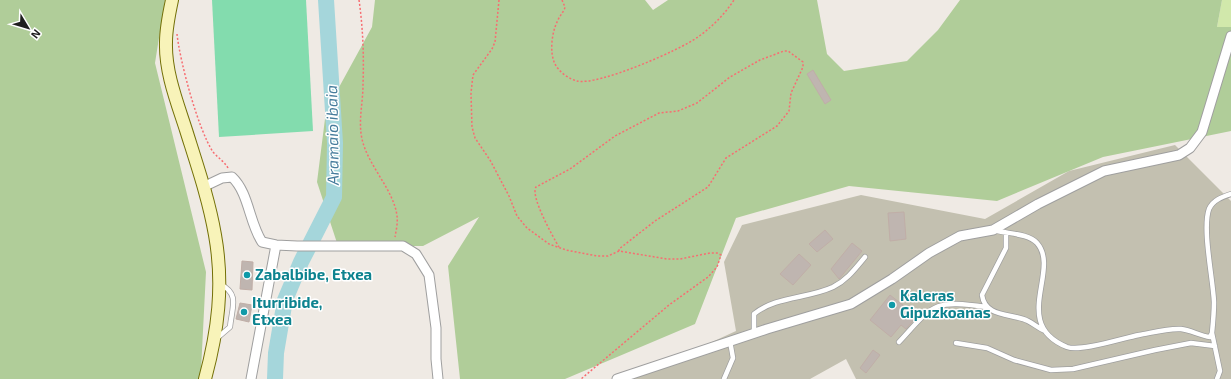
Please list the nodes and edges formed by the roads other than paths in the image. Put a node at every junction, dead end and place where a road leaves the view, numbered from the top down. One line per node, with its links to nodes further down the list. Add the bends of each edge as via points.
1 (172, 0): 3 (main road, via 166,43 167,61 173,92)
2 (1231, 36): 5 (street, via 1202,132 1190,148 1179,155 1104,171)
3 (203, 187): 7 (street, via 222,178 232,177 240,185 262,242); 17 (main road, via 215,235 220,284 214,340)
4 (1231, 194): 11 (lane, via 1213,203 1208,215 1214,302)
5 (993, 230): 6 (lane); 12 (street, via 960,236 929,252 851,304)
6 (1006, 233): 9 (lane, via 1006,248 982,295); 10 (lane, via 1030,238 1042,251 1044,268 1039,320)
7 (276, 245): 18 (street); 19 (street, via 393,245 403,246 416,254 429,275 436,321)
8 (865, 257): 12 (lane, via 852,274 832,287 764,306 754,314)
9 (986, 307): 10 (lane, via 1029,322); 14 (lane, via 948,303 932,309 923,315)
10 (1046, 331): 11 (lane, via 1068,347 1081,348 1138,335 1180,329 1206,336)
11 (1212, 333): 16 (lane)
12 (754, 334): 13 (street)
13 (730, 341): 20 (street); 21 (lane, via 732,358)
14 (900, 342)
15 (956, 343): 16 (lane, via 987,348 1014,360 1052,370 1074,370 1191,343)
16 (1214, 346): 22 (lane, via 1220,371)
17 (205, 379)
18 (252, 379)
19 (438, 379)
20 (617, 379)
21 (724, 379)
22 (1218, 379)

